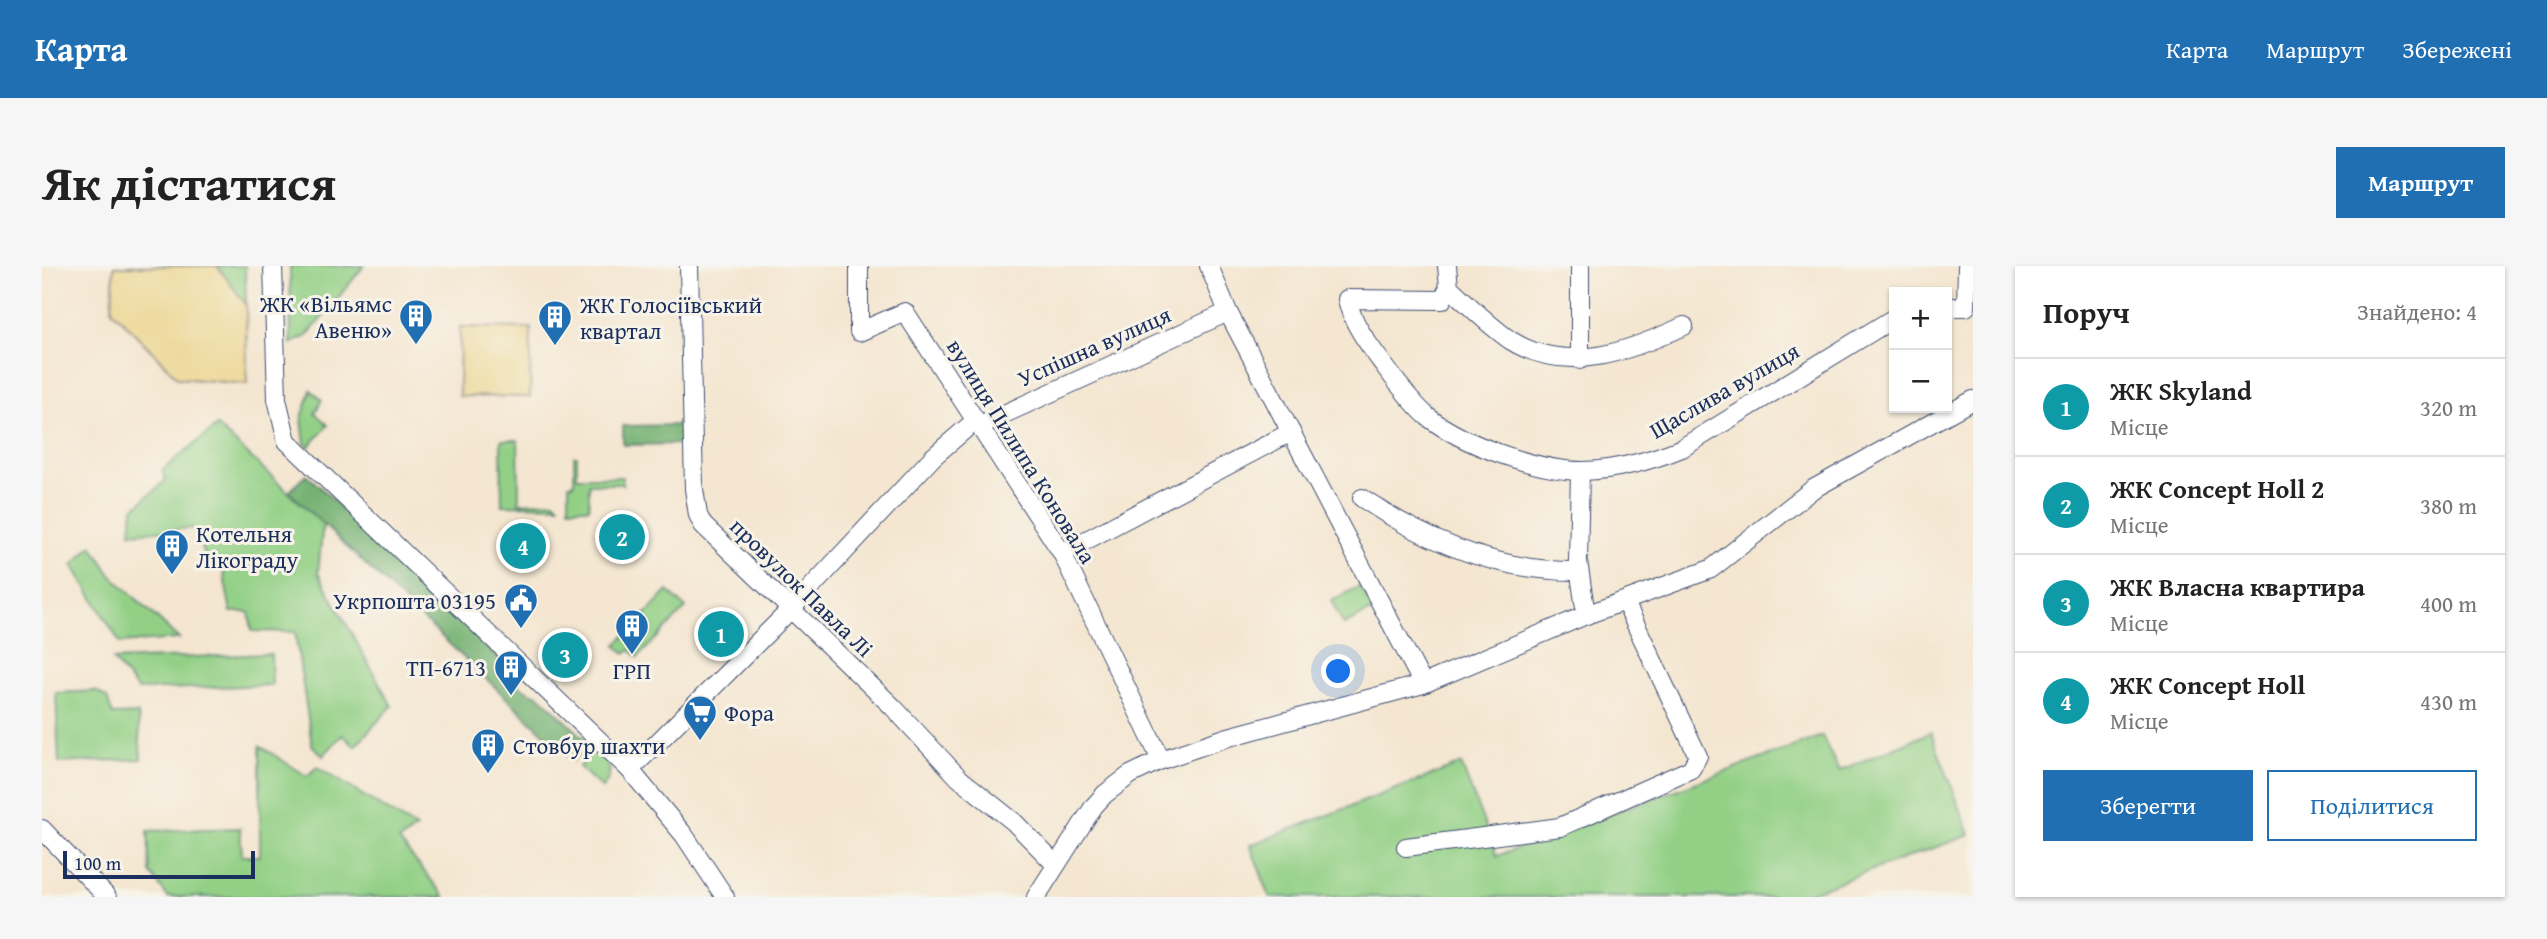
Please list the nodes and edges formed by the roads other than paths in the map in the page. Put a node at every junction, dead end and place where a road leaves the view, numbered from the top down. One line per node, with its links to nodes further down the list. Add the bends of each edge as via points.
1 (273, 266): 26 (street, via 277,403 287,441)
2 (689, 266): 22 (street, провулок Павла Лі, via 698,515 706,529)
3 (859, 266): 15 (street, вулиця Пилипа Коновала, via 859,332 905,312)
4 (1209, 266): 10 (street)
5 (1447, 266): 8 (street)
6 (1580, 266): 13 (street)
7 (1967, 266): 9 (street, via 1966,307)
8 (1449, 287): 13 (street, via 1513,342); 17 (street, Щаслива вулиця, via 1442,300 1347,299 1349,311 1379,359 1429,417 1480,446 1529,462)
9 (1952, 307)
10 (1228, 312): 15 (street, Успішна вулиця); 16 (street)
11 (1889, 321): 17 (street, Щаслива вулиця, via 1682,448 1613,469)
12 (1684, 326): 13 (street, via 1625,352)
13 (1580, 360)
14 (1973, 400): 21 (street, via 1814,489 1711,569)
15 (978, 422): 19 (street, вулиця Пилипа Коновала); 22 (street, Успішна вулиця, via 925,466)
16 (1291, 432): 19 (street); 24 (street)
17 (1580, 471): 20 (street)
18 (1362, 498): 20 (street, via 1428,539 1456,550 1526,567)
19 (1062, 553): 25 (street, вулиця Пилипа Коновала)
20 (1578, 571): 23 (street)
21 (1625, 602): 23 (street); 28 (street, via 1698,756 1697,763 1560,827)
22 (791, 609): 26 (street, Успішна вулиця); 29 (street, провулок Павла Лі, via 960,778 1014,822)
23 (1586, 615): 24 (street)
24 (1423, 684): 25 (street)
25 (1161, 760): 29 (street, via 1105,793)
26 (633, 766): 31 (street)
27 (42, 829): 30 (street)
28 (1406, 847)
29 (1055, 864): 32 (street)
30 (107, 897)
31 (725, 897)
32 (1035, 897)

